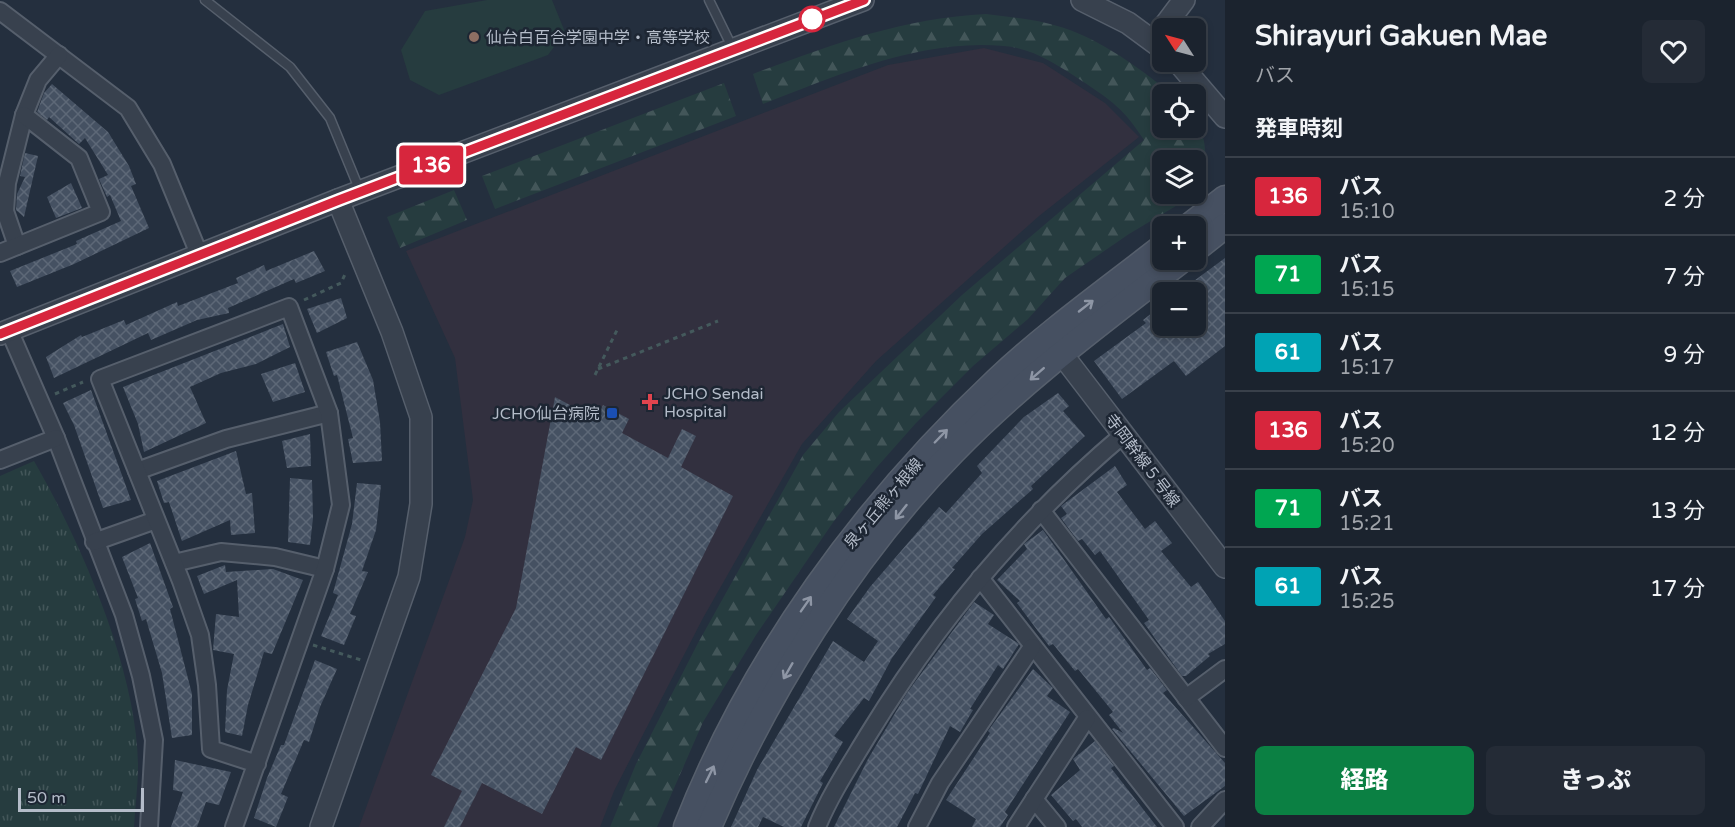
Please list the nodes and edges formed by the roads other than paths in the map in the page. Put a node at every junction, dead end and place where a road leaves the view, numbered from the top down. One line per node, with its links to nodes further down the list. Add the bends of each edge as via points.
1 (205, 0): 14 (lane, via 290,67 330,118)
2 (709, 0): 9 (lane)
3 (864, 0): 9 (street)
4 (1082, 0): 8 (street)
5 (1184, 0): 7 (street)
6 (0, 11): 10 (street)
7 (1173, 18)
8 (1152, 33)
9 (734, 49): 14 (street)
10 (58, 55): 12 (street, via 38,80); 22 (street, via 128,108 162,164)
11 (1187, 72): 13 (street)
12 (24, 115): 20 (street, via 4,211); 20 (street, via 79,158 101,212)
13 (1225, 117)
14 (360, 192): 16 (street)
15 (1225, 198): 17 (main road)
16 (339, 200): 22 (street); 49 (street, via 421,417 421,504 409,577)
17 (1202, 216)
18 (1225, 226): 19 (main road)
19 (1206, 241)
20 (17, 246): 21 (street)
21 (0, 253)
22 (199, 254): 25 (street)
23 (1152, 255): 50 (main road, 泉ヶ丘熊ヶ根線, one-way to 23, via 730,733 792,623 841,553 939,437 997,380)
24 (1169, 270): 26 (main road, 泉ヶ丘熊ヶ根線)
25 (5, 332): 29 (street)
26 (1061, 353): 28 (street, 寺岡幹線５号線); 51 (main road, 泉ヶ丘熊ヶ根線, one-way to 51, via 952,453 839,592 760,718)
27 (329, 413): 31 (street, via 226,439); 31 (street, via 289,307 100,379); 37 (street, via 341,505)
28 (1124, 434): 32 (street); 36 (street, 寺岡幹線５号線)
29 (56, 438): 30 (street); 34 (street)
30 (0, 460)
31 (137, 471): 33 (street)
32 (1041, 510): 38 (street); 41 (street)
33 (156, 520): 34 (street); 35 (street)
34 (94, 542): 47 (street, via 124,615 154,740)
35 (174, 563): 37 (street, via 221,552); 44 (street, via 200,635 212,749)
36 (1225, 567)
37 (325, 569): 44 (street)
38 (980, 578): 39 (street); 52 (street, via 894,692)
39 (1032, 647): 42 (street); 53 (street, via 940,783)
40 (1225, 669): 41 (street)
41 (1186, 698): 43 (street)
42 (1087, 718): 45 (street); 56 (street)
43 (1225, 748)
44 (257, 765): 48 (street)
45 (1034, 799): 54 (street); 55 (street)
46 (1225, 800): 57 (street)
47 (149, 827)
48 (234, 827)
49 (321, 827)
50 (686, 827)
51 (709, 827)
52 (817, 827)
53 (917, 827)
54 (1016, 827)
55 (1058, 827)
56 (1175, 827)
57 (1200, 827)

